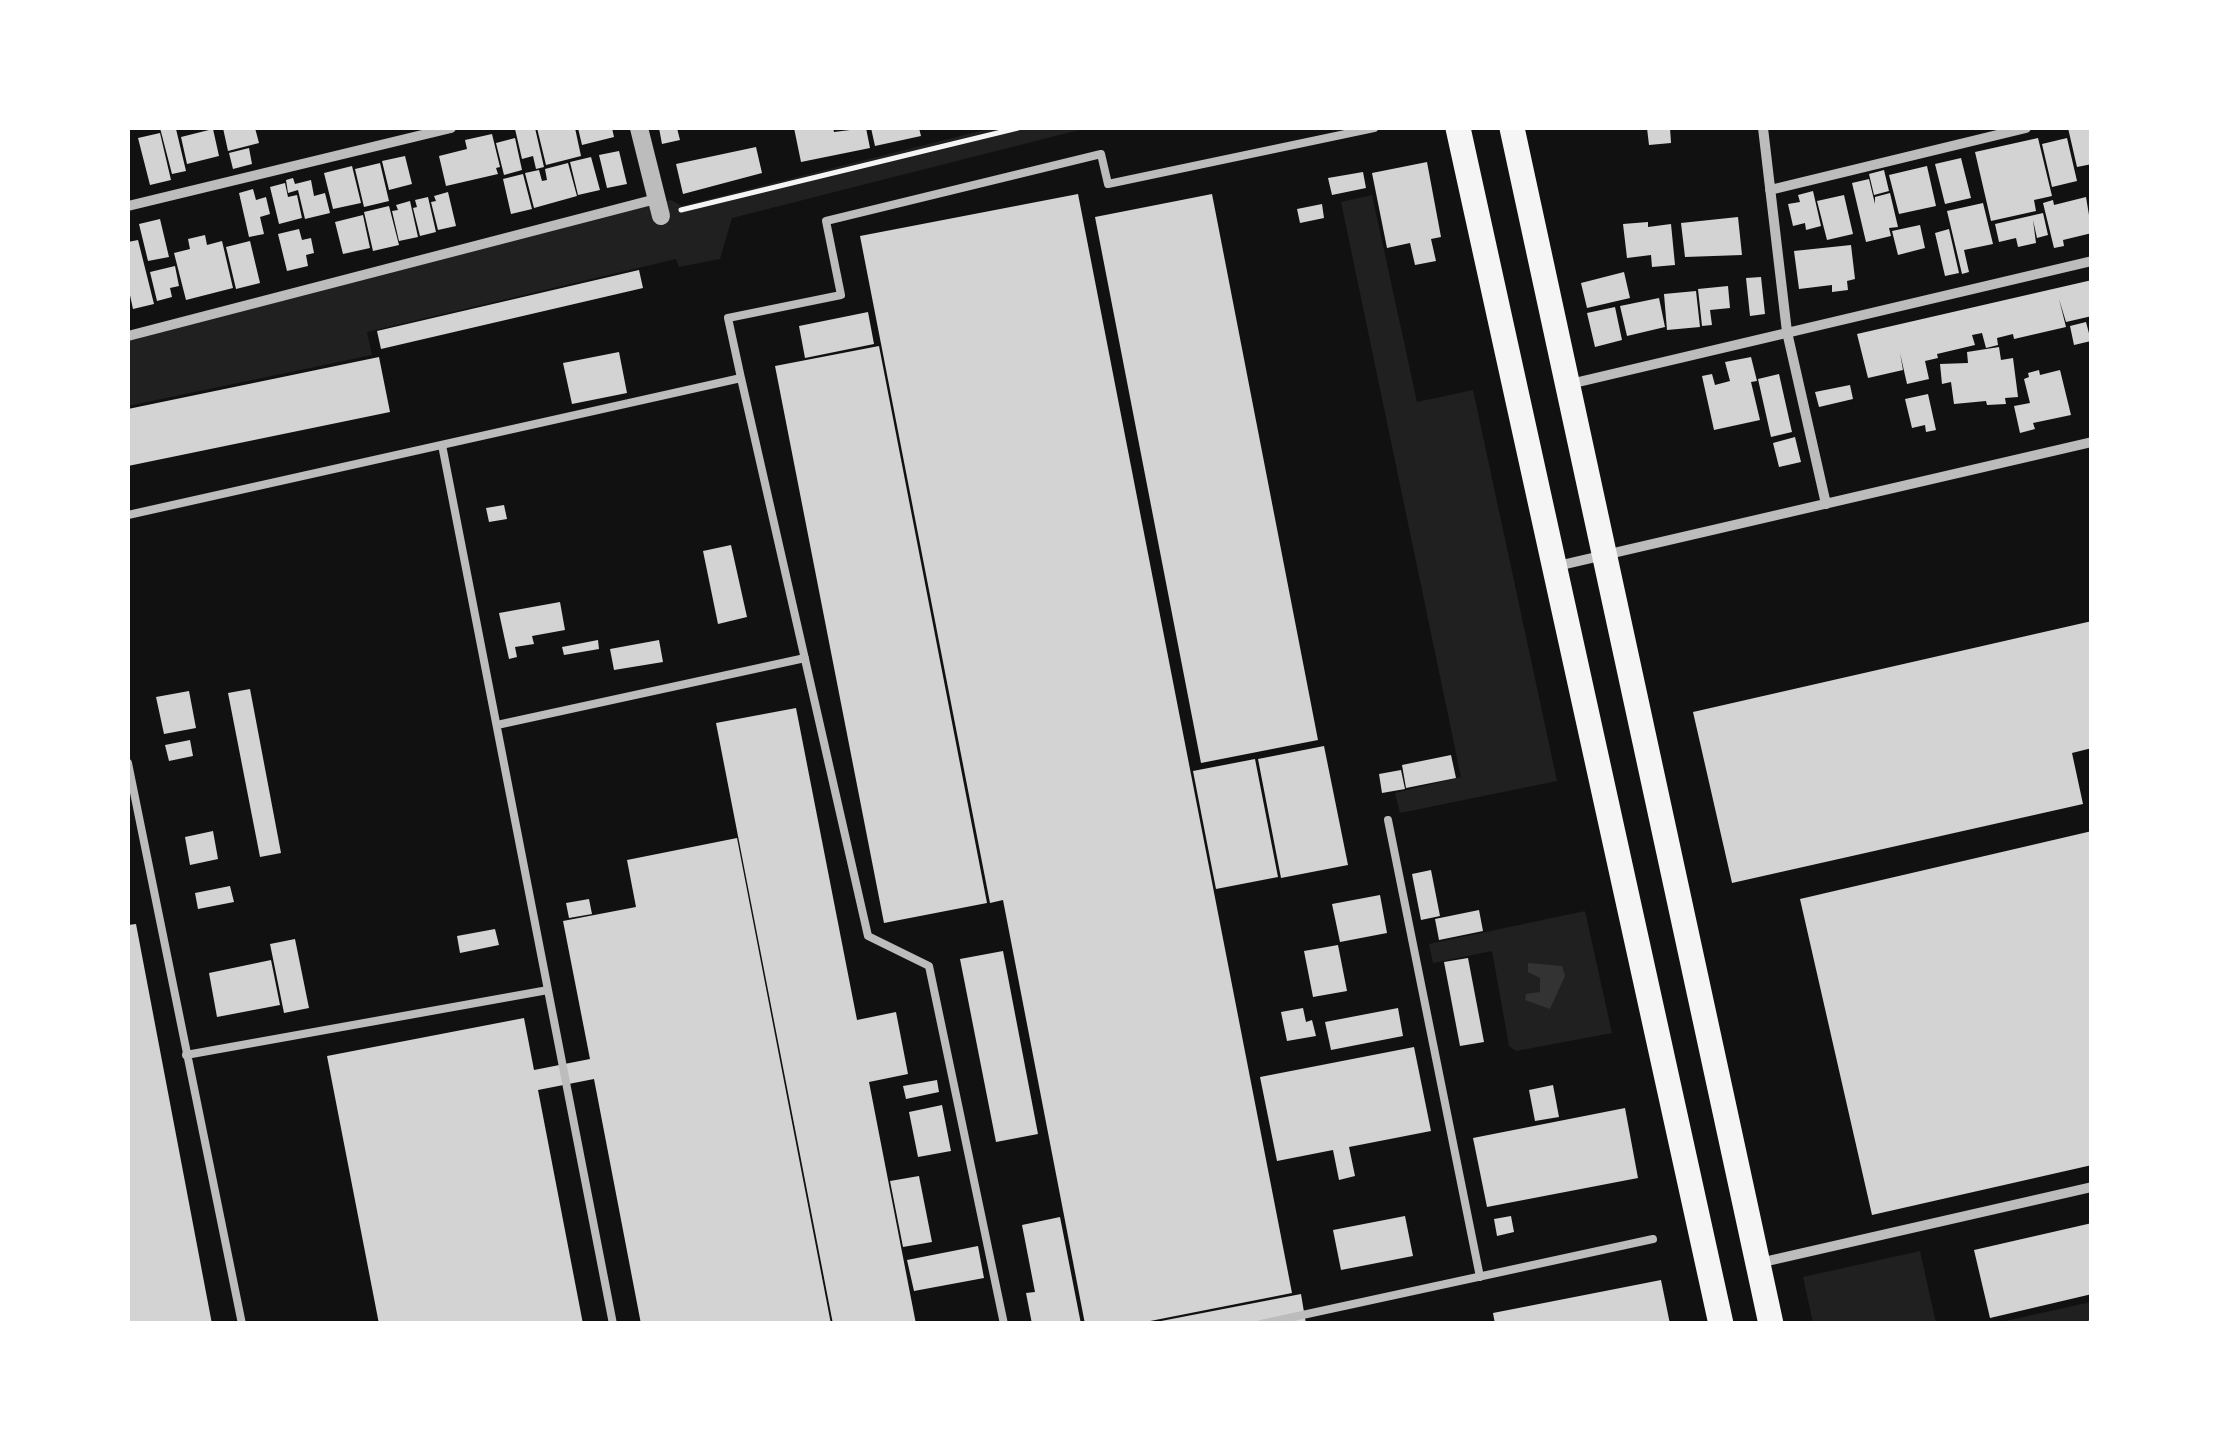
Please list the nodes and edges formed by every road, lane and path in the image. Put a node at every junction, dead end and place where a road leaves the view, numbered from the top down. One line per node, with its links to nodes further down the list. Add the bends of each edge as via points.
1 (451, 128): 9 (street)
2 (639, 128): 10 (street)
3 (1374, 128): 14 (lane, via 1108,184 1101,154 826,221 840,295 728,318)
4 (1458, 128): 21 (main road)
5 (1512, 128): 15 (main road)
6 (1762, 128): 8 (street)
7 (2026, 128): 8 (street)
8 (1770, 190): 12 (street)
9 (128, 206)
10 (659, 207): 13 (street)
11 (2092, 260): 12 (street)
12 (1787, 332): 15 (street); 18 (street)
13 (128, 336)
14 (741, 378): 17 (lane); 22 (lane)
15 (1569, 384): 20 (main road)
16 (2092, 442): 18 (street)
17 (442, 445): 19 (lane); 23 (lane)
18 (1826, 504): 20 (street)
19 (128, 515)
20 (1606, 554): 21 (street); 30 (main road)
21 (1552, 567): 38 (main road)
22 (805, 658): 23 (lane); 35 (lane, via 868,936 929,966)
23 (497, 725): 26 (lane)
24 (128, 763): 27 (lane)
25 (1388, 820): 31 (lane)
26 (548, 990): 27 (lane); 34 (lane)
27 (186, 1055): 33 (lane)
28 (2092, 1187): 30 (street)
29 (1653, 1239): 31 (lane)
30 (1758, 1263): 39 (main road)
31 (1480, 1278): 32 (lane)
32 (1328, 1309): 36 (lane); 37 (lane)
33 (242, 1324)
34 (613, 1324)
35 (1004, 1324)
36 (1261, 1324)
37 (1330, 1324)
38 (1721, 1324)
39 (1771, 1324)

